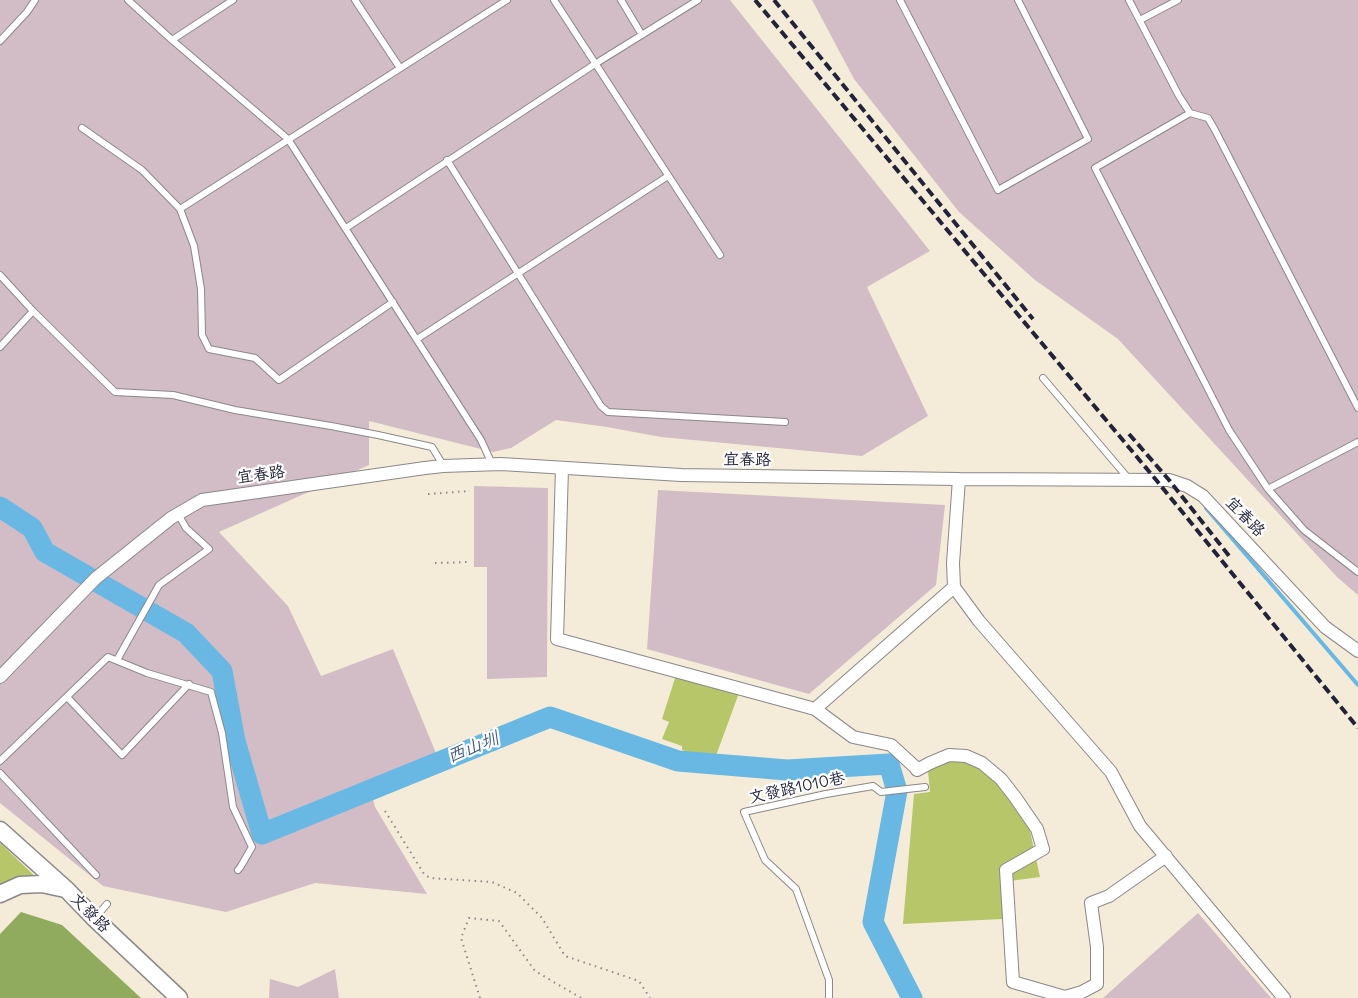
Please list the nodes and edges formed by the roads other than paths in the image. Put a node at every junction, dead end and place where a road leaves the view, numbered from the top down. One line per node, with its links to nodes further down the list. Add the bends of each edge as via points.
1 (35, 0): 16 (lane)
2 (128, 0): 15 (lane)
3 (233, 0): 15 (lane)
4 (355, 0): 18 (lane)
5 (507, 0): 18 (lane)
6 (554, 0): 17 (lane)
7 (621, 0): 14 (lane)
8 (698, 0): 14 (lane)
9 (900, 0): 10 (lane, via 998,190 1088,139)
10 (1018, 0)
11 (1130, 0): 13 (lane)
12 (1178, 0): 13 (lane)
13 (1140, 20): 19 (lane)
14 (642, 35): 17 (lane)
15 (172, 40): 21 (lane)
16 (0, 41)
17 (595, 64): 22 (lane); 23 (lane)
18 (400, 68): 21 (lane)
19 (1190, 113): 34 (lane, via 1208,118 1215,130); 42 (lane, via 1095,168 1229,430)
20 (82, 128): 24 (lane, via 142,170)
21 (288, 139): 24 (lane); 25 (lane)
22 (447, 160): 25 (lane); 27 (lane)
23 (668, 176): 26 (lane); 27 (lane)
24 (180, 209): 29 (lane, via 194,246 201,289 202,335 209,349 255,358 279,380)
25 (345, 228): 29 (lane)
26 (720, 255)
27 (519, 274): 31 (lane); 35 (lane, via 608,412)
28 (0, 275): 30 (lane)
29 (393, 302): 31 (lane)
30 (33, 311): 32 (lane); 38 (lane, via 115,392 172,395 397,439 432,447)
31 (417, 339): 37 (lane)
32 (0, 347)
33 (1043, 378): 41 (lane)
34 (1358, 408)
35 (785, 422)
36 (1358, 442): 42 (lane)
37 (492, 464): 38 (street, 宜春路); 39 (street, 宜春路)
38 (443, 466): 43 (street, 宜春路, via 202,500)
39 (562, 468): 40 (street, 宜春路, via 681,475); 51 (street, via 557,639)
40 (959, 480): 41 (street, 宜春路); 45 (street)
41 (1130, 480): 46 (street, 宜春路, via 1169,480 1203,496 1325,627)
42 (1268, 489): 44 (lane, via 1304,531)
43 (178, 514): 47 (lane, via 186,528 209,549 159,585); 48 (street, 宜春路, via 96,578)
44 (1358, 572)
45 (954, 587): 51 (street); 56 (street, via 1111,772 1140,826)
46 (1358, 651)
47 (117, 660): 49 (lane); 50 (lane, via 108,657)
48 (0, 677)
49 (189, 684): 50 (lane, via 122,755); 57 (lane, via 211,692 222,733 233,807 252,847)
50 (66, 697): 52 (lane)
51 (815, 708): 56 (street, via 853,737 891,745 917,770 949,755 966,756 982,763 1015,797 1037,829 1043,849 1005,870 1013,982 1065,998 1097,984 1091,903 1109,896)
52 (0, 761)
53 (0, 773): 58 (lane)
54 (925, 787): 64 (lane, 文發路1010巷, via 881,792 873,786 744,812 765,860 796,889 829,980)
55 (0, 830): 59 (street, 文發路)
56 (1166, 856): 65 (street)
57 (238, 870)
58 (96, 875)
59 (67, 890): 60 (street, via 42,884 20,885); 62 (street, 文發路)
60 (0, 894)
61 (107, 904): 62 (lane)
62 (94, 918): 63 (street, 文發路)
63 (179, 998)
64 (829, 998)
65 (1284, 998)

